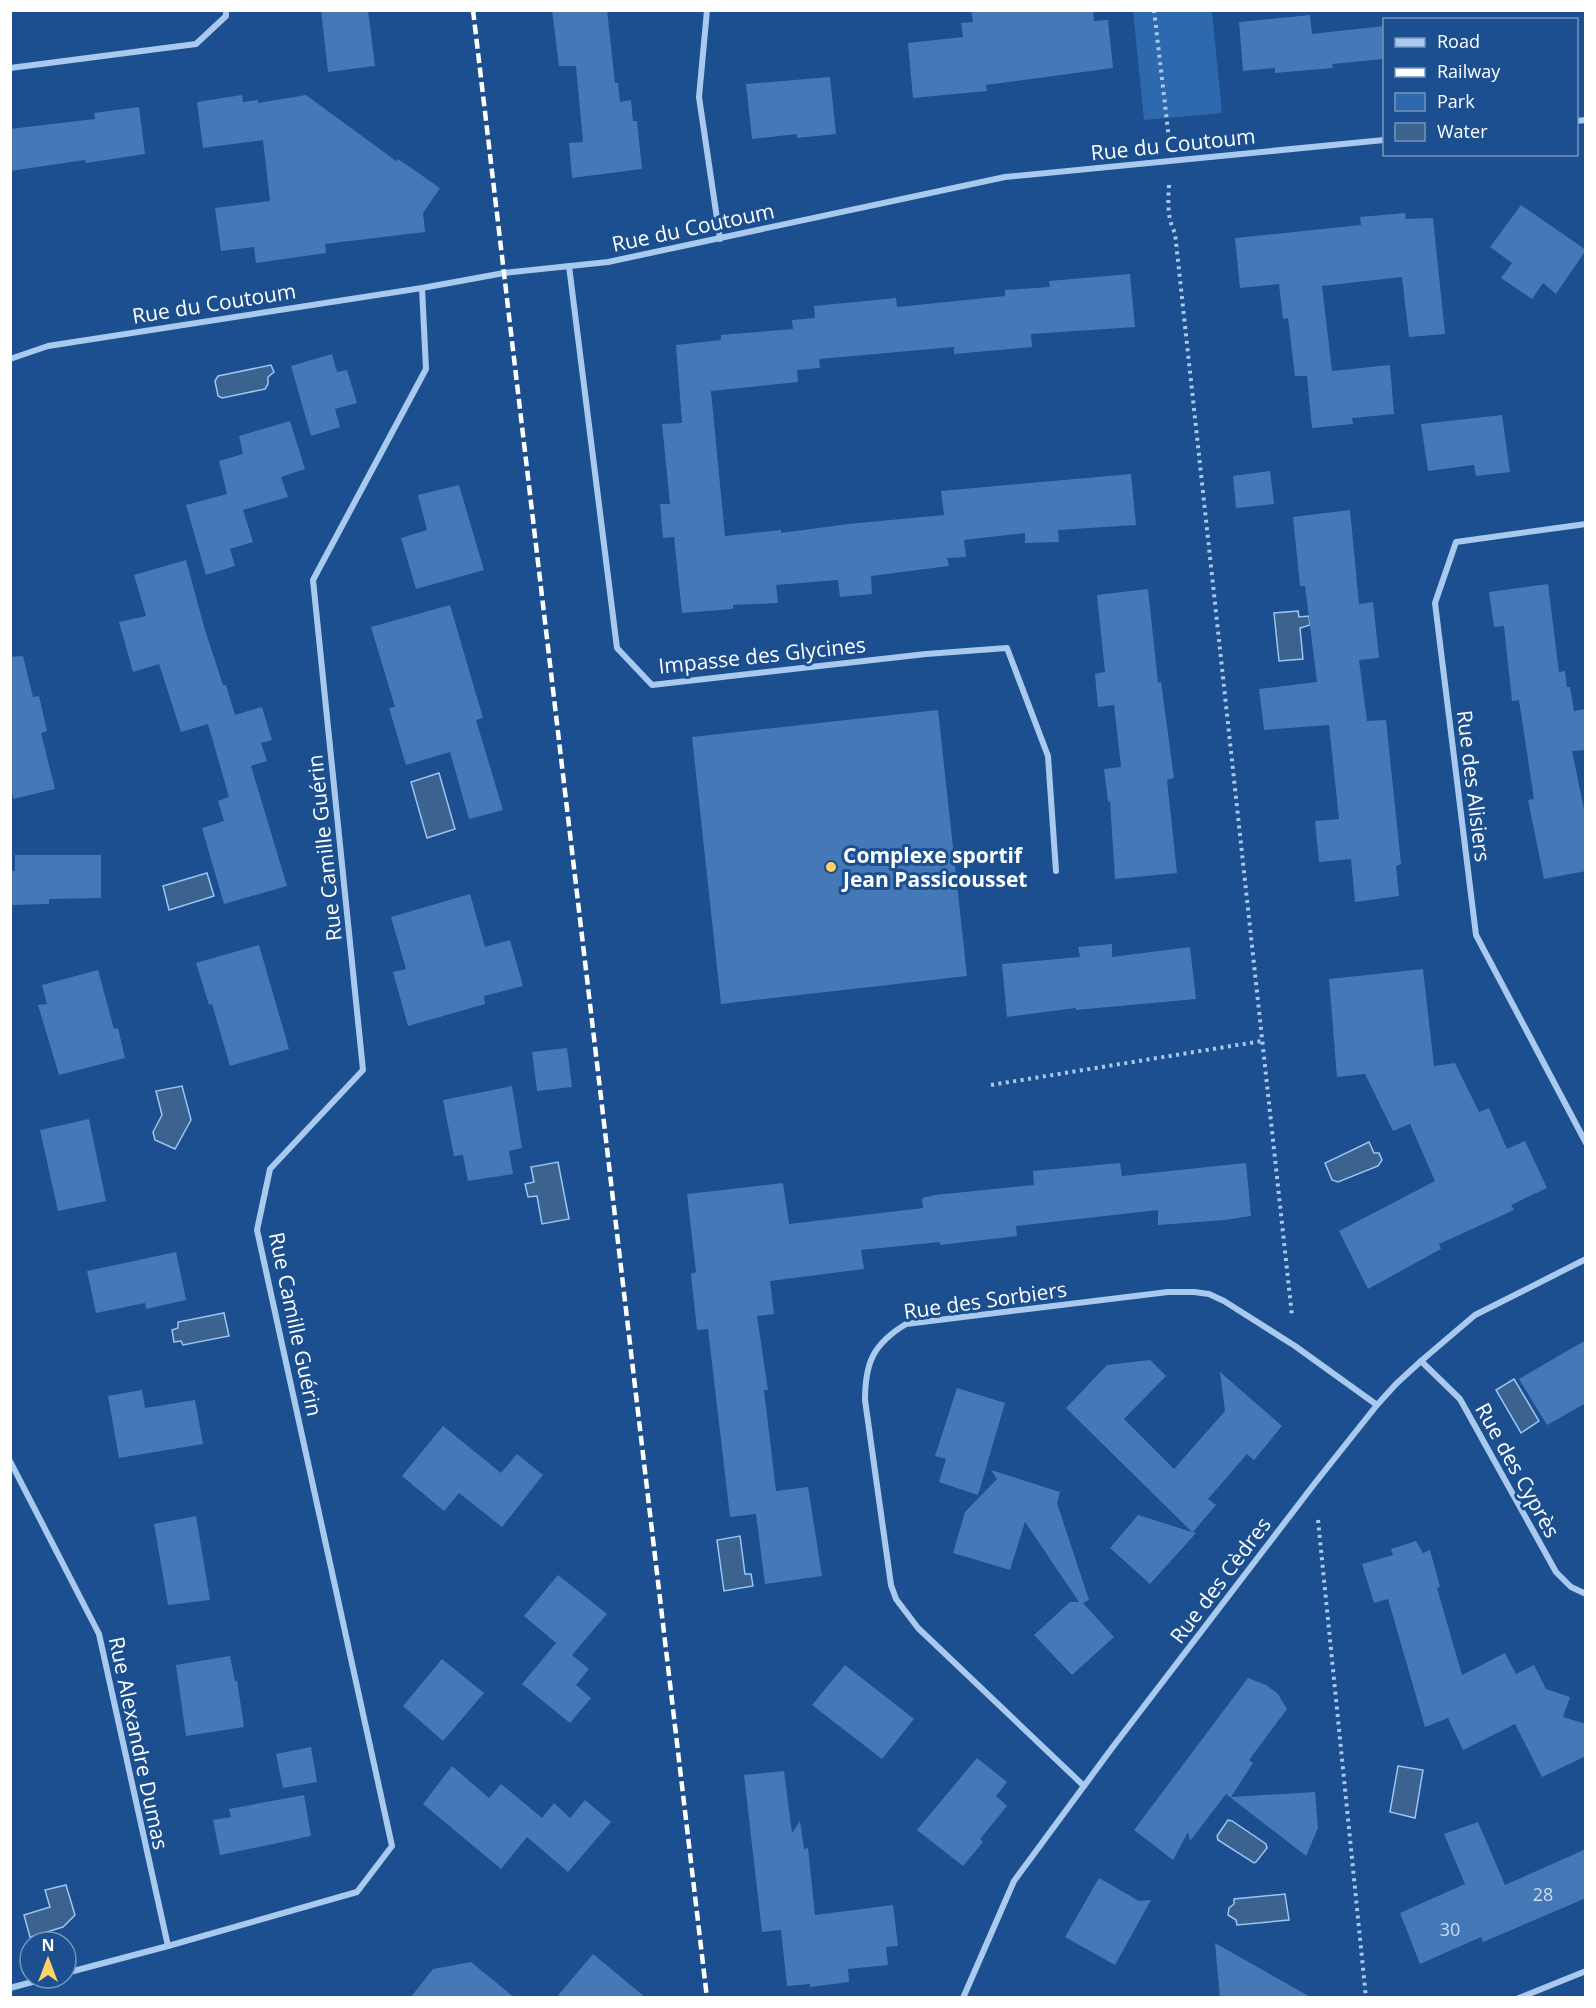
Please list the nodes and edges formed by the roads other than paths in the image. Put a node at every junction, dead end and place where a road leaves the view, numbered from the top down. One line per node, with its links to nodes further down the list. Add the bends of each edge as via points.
1 (226, 10): 3 (street, via 226,16 196,44)
2 (707, 10): 5 (street, via 699,97)
3 (10, 68)
4 (1383, 140): 5 (street, Rue du Coutoum, via 1005,177)
5 (720, 239): 6 (street, Rue du Coutoum)
6 (569, 266): 7 (street, Rue du Coutoum); 10 (street, Impasse des Glycines, via 616,648 652,685 1007,648 1048,756)
7 (422, 288): 8 (street, Rue du Coutoum, via 48,346); 18 (street, Rue Camille Guérin, via 426,369 313,580 363,1070 270,1169 257,1230 392,1846 357,1892)
8 (10, 359)
9 (1586, 524): 11 (street, Rue des Alisiers, via 1456,542 1435,603 1476,935)
10 (1056, 871)
11 (1586, 1143)
12 (1586, 1259): 13 (street, Rue des Cèdres, via 1475,1315)
13 (1421, 1361): 14 (street, Rue des Cèdres); 16 (street, Rue des Cyprès, via 1460,1398 1556,1572 1571,1587)
14 (1377, 1405): 17 (street, Rue des Cèdres); 17 (street, Rue des Sorbiers, via 1224,1301 1194,1292 906,1324 876,1348 865,1379 865,1400 887,1565 896,1599 918,1628)
15 (10, 1461): 18 (street, Rue Alexandre Dumas, via 99,1634)
16 (1586, 1594)
17 (1084, 1786): 21 (street, Rue des Cèdres, via 1014,1881)
18 (168, 1946): 19 (street)
19 (78, 1970)
20 (1586, 1971): 22 (street)
21 (963, 1998)
22 (1519, 1998)

